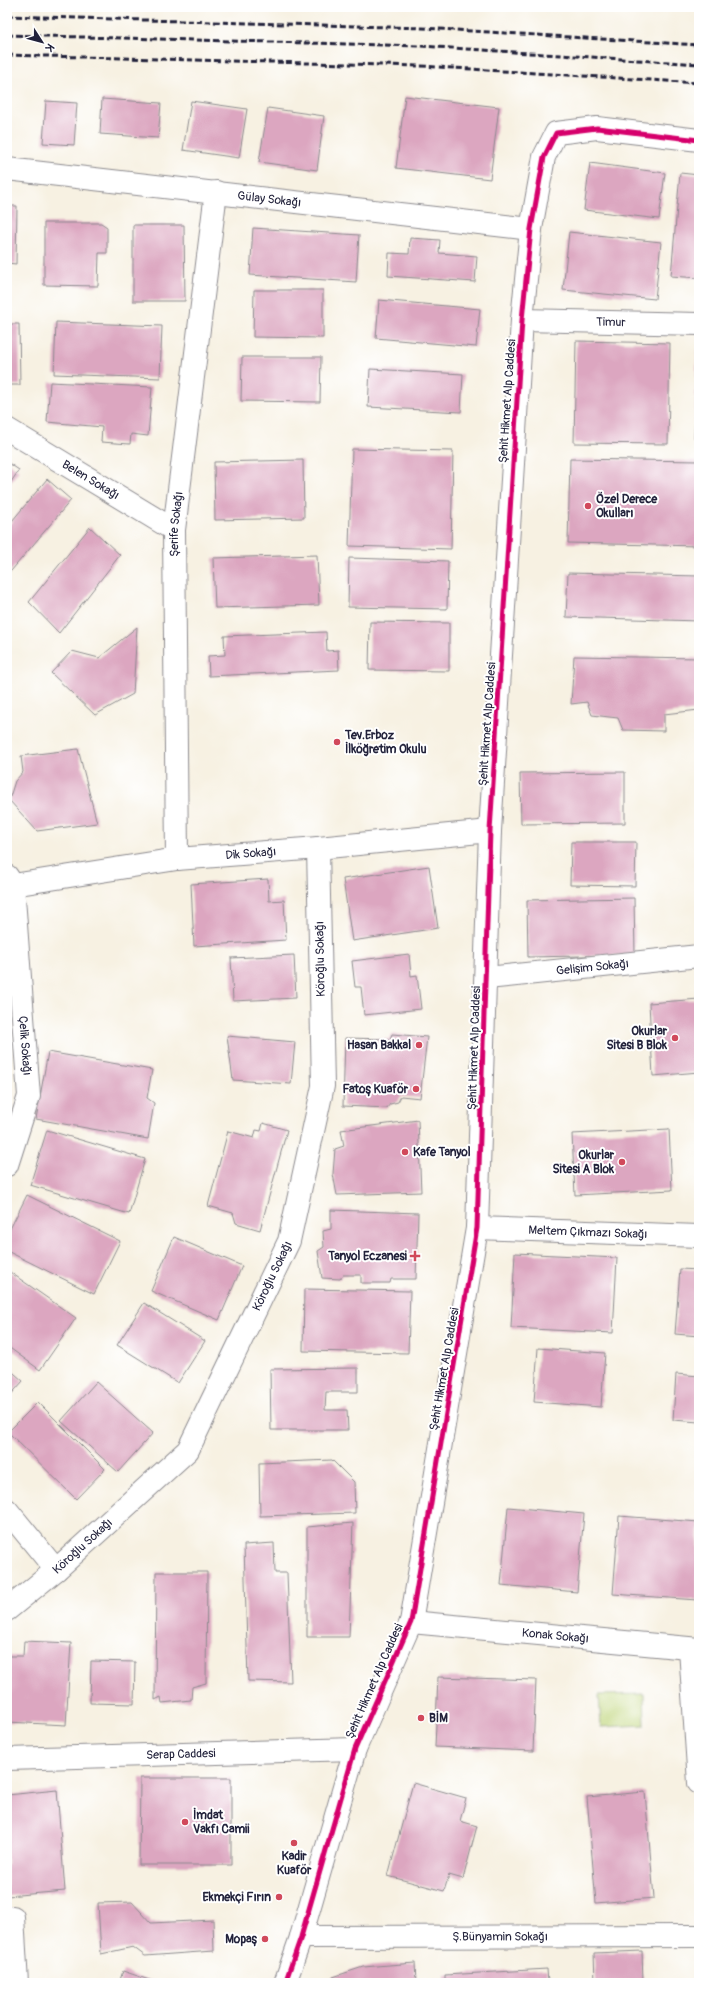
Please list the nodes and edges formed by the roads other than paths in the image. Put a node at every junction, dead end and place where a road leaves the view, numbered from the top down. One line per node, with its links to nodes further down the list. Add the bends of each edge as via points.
1 (699, 140): 4 (street, Şehit Hikmet Alp Caddesi, via 597,128 556,134 544,157)
2 (7, 170): 3 (street, Gülay Sokağı)
3 (216, 192): 4 (street, Gülay Sokağı); 8 (street, Şerife Sokağı)
4 (531, 229): 5 (street, Şehit Hikmet Alp Caddesi)
5 (522, 320): 6 (street, Timur); 9 (street, Şehit Hikmet Alp Caddesi)
6 (699, 324)
7 (7, 429): 8 (street, Belen Sokağı)
8 (174, 530): 11 (street, Şerife Sokağı)
9 (490, 831): 10 (street, Dik Sokağı); 14 (street, Şehit Hikmet Alp Caddesi)
10 (318, 848): 11 (street, Dik Sokağı); 19 (street, Köroğlu Sokağı, via 323,1086 289,1241 188,1450)
11 (177, 859): 12 (street, Dik Sokağı)
12 (10, 881): 15 (street, Çelik Sokağı, via 29,1096)
13 (699, 956): 14 (street, Gelişim Sokağı)
14 (486, 978): 16 (street, Şehit Hikmet Alp Caddesi)
15 (7, 1165)
16 (477, 1228): 17 (street, Meltem Çıkmazı Sokağı); 21 (street, Şehit Hikmet Alp Caddesi)
17 (699, 1236)
18 (7, 1510): 19 (street)
19 (56, 1570): 20 (street, Köroğlu Sokağı)
20 (7, 1610)
21 (412, 1622): 22 (street, Konak Sokağı); 23 (street, Şehit Hikmet Alp Caddesi)
22 (695, 1649): 25 (street)
23 (355, 1749): 24 (street, Serap Caddesi); 28 (street, Şehit Hikmet Alp Caddesi)
24 (7, 1759)
25 (699, 1783)
26 (13, 1917): 29 (street)
27 (699, 1936): 28 (street, Ş.Bünyamin Sokağı)
28 (301, 1937): 30 (street, Şehit Hikmet Alp Caddesi)
29 (17, 1983)
30 (285, 1983)

